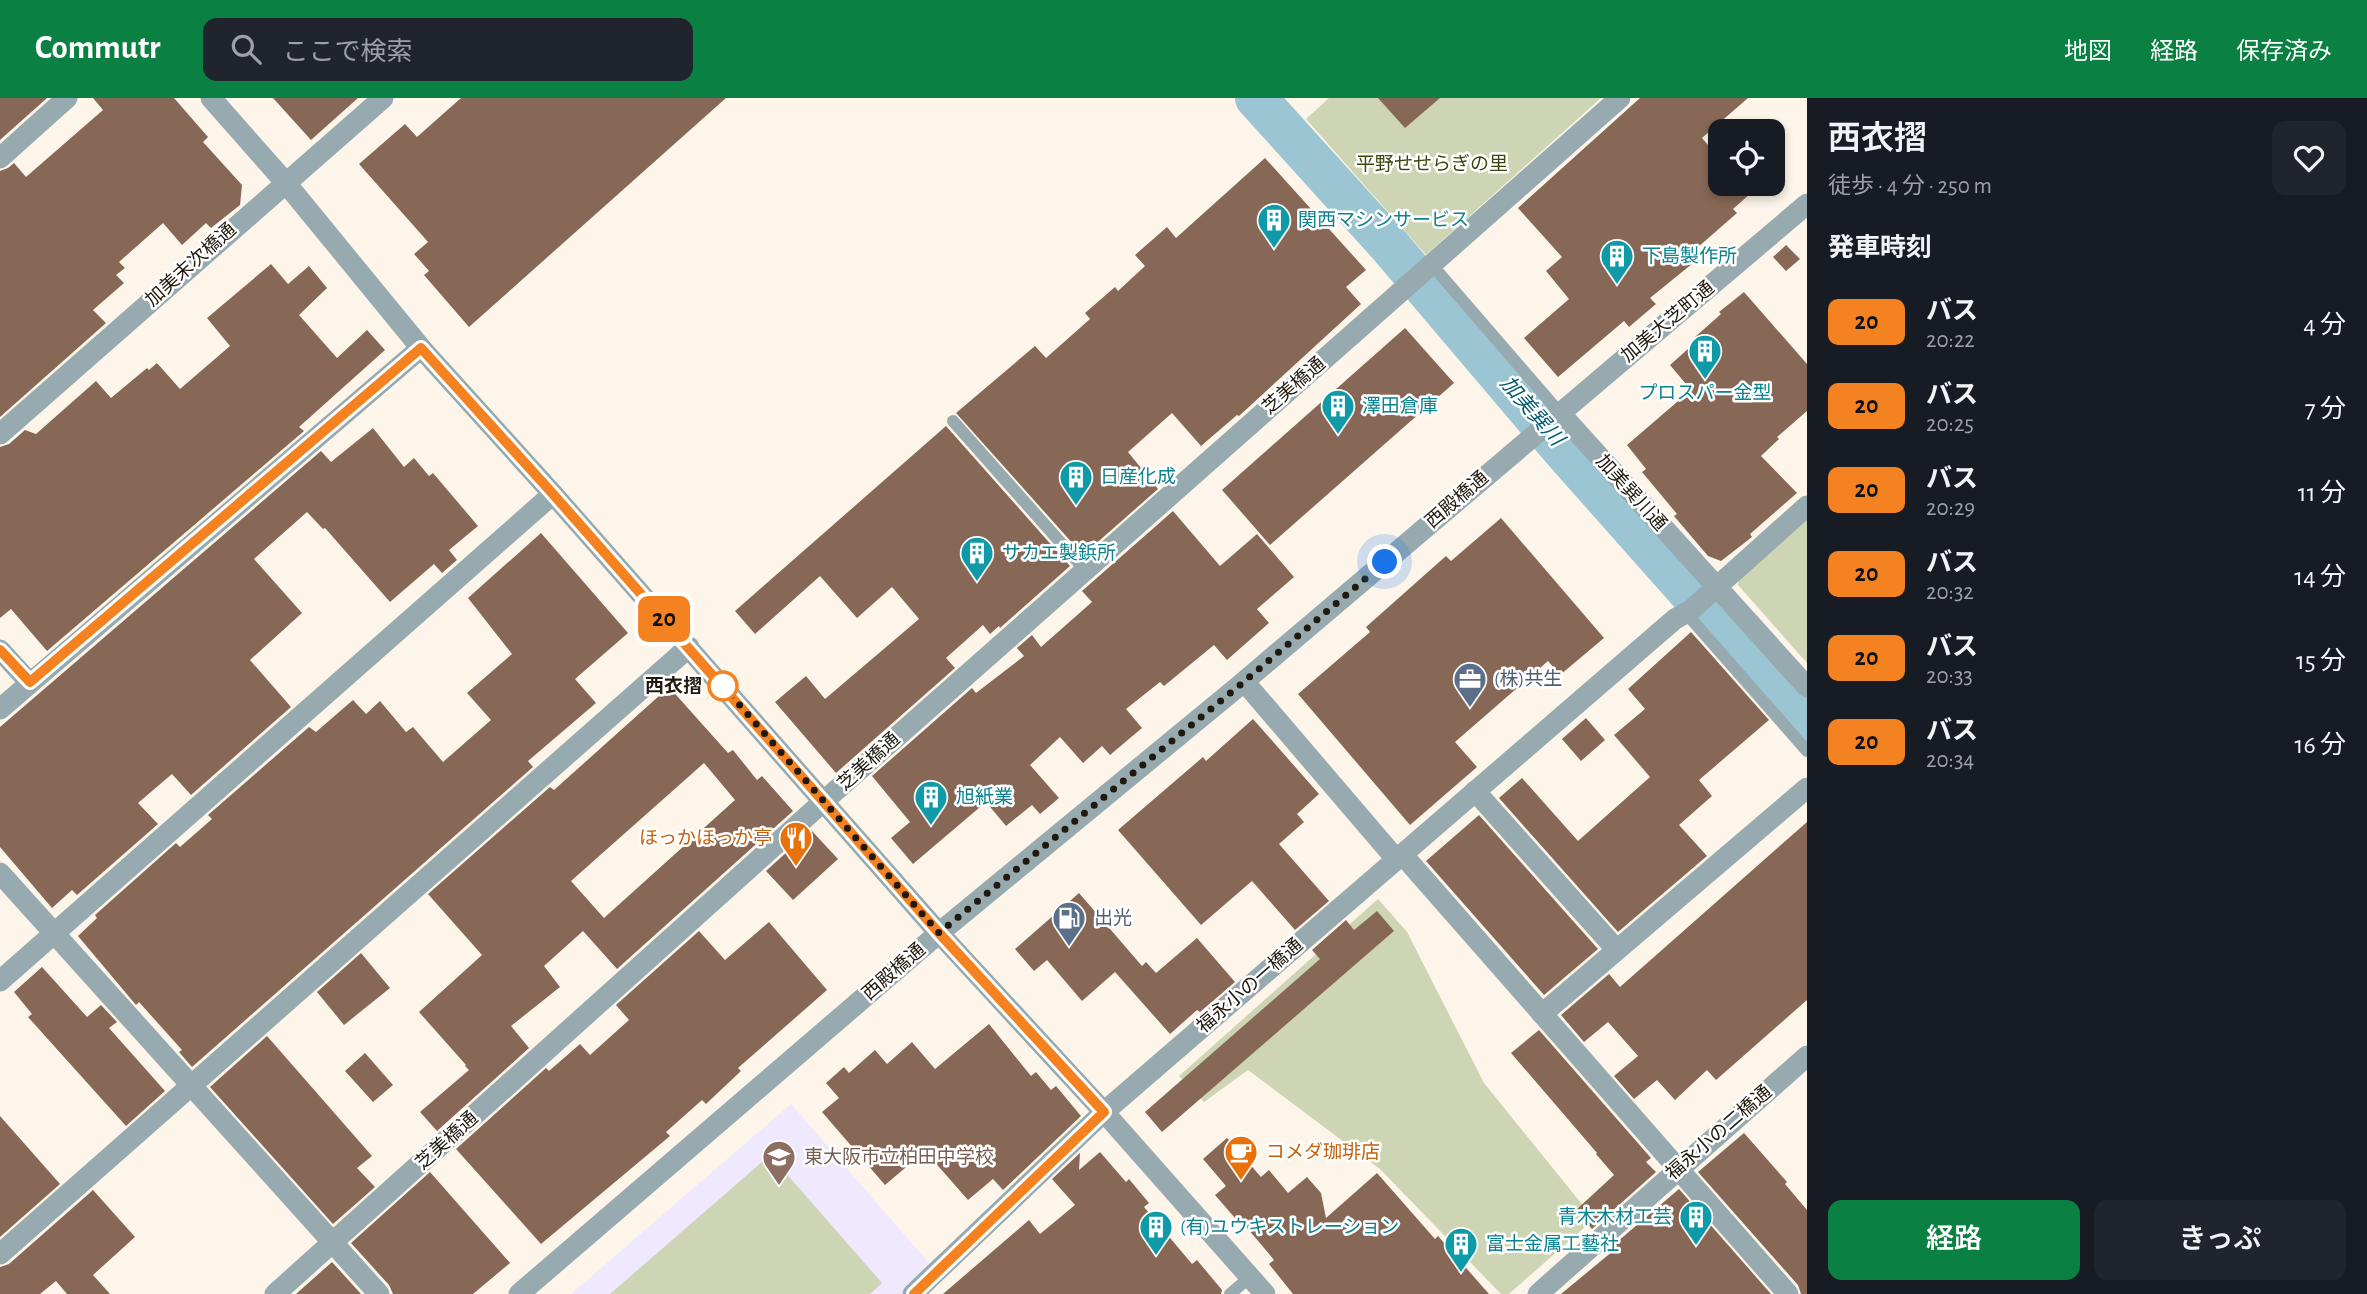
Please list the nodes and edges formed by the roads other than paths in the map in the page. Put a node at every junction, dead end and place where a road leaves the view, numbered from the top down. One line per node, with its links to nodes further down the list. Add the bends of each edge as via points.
1 (68, 98): 5 (street)
2 (211, 98): 6 (street)
3 (383, 98): 6 (street, 加美末次橋通)
4 (1620, 98): 8 (street)
5 (0, 158)
6 (285, 182): 9 (street); 12 (street, 加美末次橋通)
7 (1807, 204): 10 (street, 加美大芝町通)
8 (1429, 267): 10 (lane, 加美巽川通); 16 (street, 芝美橋通)
9 (421, 348): 14 (street); 21 (street)
10 (1555, 417): 13 (street, 加美大芝町通); 17 (street, 加美巽川通)
11 (953, 421): 16 (lane)
12 (0, 434)
13 (1529, 438): 22 (street, 西殿橋通)
14 (553, 494): 19 (street); 32 (street)
15 (1807, 506): 17 (street)
16 (1086, 570): 28 (street, 芝美橋通)
17 (1711, 591): 18 (street, 福永小の一橋通); 23 (street, 加美巽川通)
18 (1688, 611): 25 (lane); 27 (street, 福永小の一橋通)
19 (689, 647): 28 (street); 37 (street)
20 (0, 650): 21 (street)
21 (30, 682): 24 (street)
22 (1240, 685): 29 (street, via 1248,686); 31 (street, 西殿橋通)
23 (1807, 687)
24 (0, 709)
25 (1807, 751)
26 (1807, 788): 33 (street)
27 (1475, 791): 29 (street, 福永小の一橋通); 33 (street)
28 (824, 801): 31 (street); 40 (street, 芝美橋通)
29 (1399, 857): 35 (street); 38 (street, 福永小の一橋通)
30 (0, 873): 32 (street)
31 (939, 933): 38 (street); 45 (street, 西殿橋通)
32 (53, 934): 34 (street); 37 (street)
33 (1616, 948): 35 (street)
34 (0, 981)
35 (1542, 1014): 39 (street)
36 (1807, 1056): 39 (street, 福永小の二橋通)
37 (192, 1086): 40 (street); 41 (street)
38 (1104, 1112): 42 (street); 46 (street, 福永小の一橋通)
39 (1679, 1169): 49 (street, 福永小の二橋通); 50 (street)
40 (334, 1242): 43 (street, 芝美橋通); 44 (street)
41 (0, 1254)
42 (1250, 1277): 47 (lane); 48 (street)
43 (275, 1294)
44 (379, 1294)
45 (519, 1294)
46 (914, 1294)
47 (1230, 1294)
48 (1265, 1294)
49 (1538, 1294)
50 (1788, 1294)

